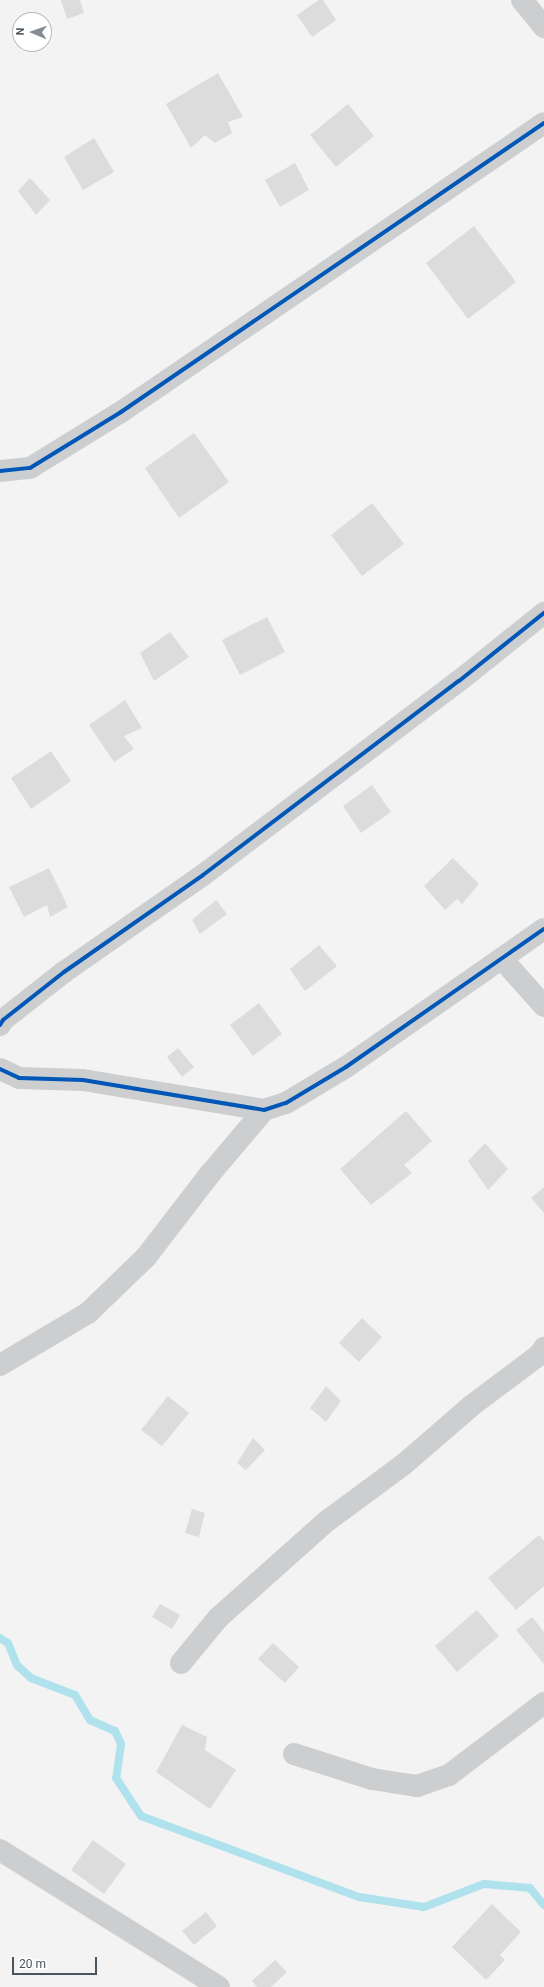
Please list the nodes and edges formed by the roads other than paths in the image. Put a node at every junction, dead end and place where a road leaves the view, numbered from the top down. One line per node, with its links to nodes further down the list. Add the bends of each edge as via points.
1 (522, 0): 2 (street)
2 (544, 27)
3 (544, 122): 4 (street, via 121,412 30,468)
4 (0, 471)
5 (544, 613): 9 (street, via 459,681 203,875 64,972)
6 (544, 929): 7 (street)
7 (502, 960): 8 (street); 11 (street, via 346,1067 286,1103)
8 (544, 1006)
9 (0, 1025)
10 (0, 1069): 11 (street, via 19,1078 83,1080)
11 (264, 1110): 13 (street, via 141,1262 88,1313)
12 (544, 1348): 14 (street, via 539,1355 470,1406 403,1465 327,1521 218,1618)
13 (0, 1365)
14 (181, 1663)
15 (544, 1703): 16 (street, via 449,1775 417,1786 372,1779)
16 (294, 1754)
17 (0, 1850): 18 (street)
18 (219, 1987)

